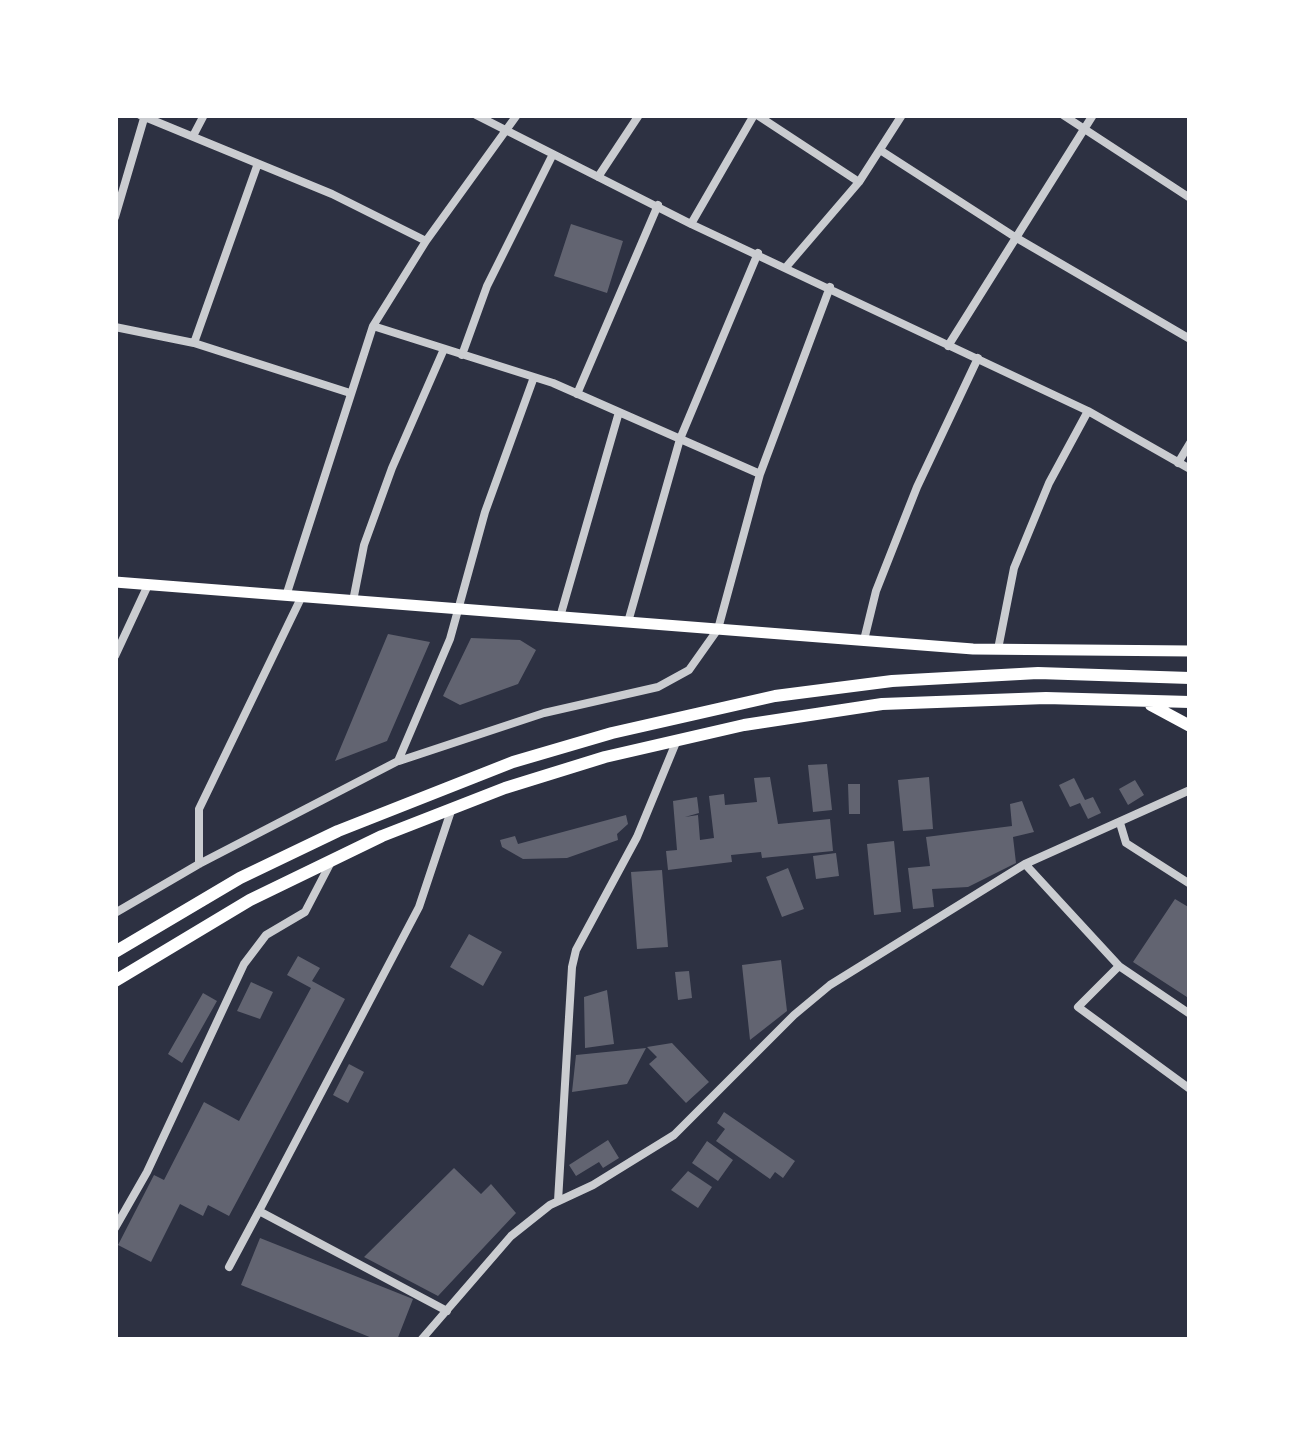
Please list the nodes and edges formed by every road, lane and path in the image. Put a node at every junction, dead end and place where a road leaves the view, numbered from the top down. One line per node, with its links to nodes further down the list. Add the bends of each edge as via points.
1 (143, 115): 12 (street); 20 (street)
2 (204, 115): 12 (street)
3 (476, 115): 11 (street)
4 (518, 115): 11 (street)
5 (639, 115): 16 (street)
6 (755, 115): 17 (street); 21 (street)
7 (902, 115): 13 (street)
8 (1063, 115): 10 (street)
9 (1093, 115): 10 (street)
10 (1084, 129): 18 (street); 22 (street)
11 (506, 132): 14 (street); 23 (street)
12 (193, 136): 15 (street)
13 (880, 150): 17 (street); 22 (street)
14 (553, 154): 16 (street); 33 (street, via 486,286)
15 (258, 166): 23 (street); 30 (street)
16 (598, 177): 19 (street)
17 (860, 182): 25 (street)
18 (1190, 198)
19 (658, 206): 21 (street); 37 (street)
20 (115, 218)
21 (691, 224): 24 (street)
22 (1015, 237): 29 (street); 31 (street)
23 (426, 242): 27 (street)
24 (758, 253): 25 (street); 40 (street)
25 (787, 266): 26 (street)
26 (830, 287): 31 (street); 44 (street)
27 (373, 326): 32 (street); 36 (street)
28 (115, 328): 30 (street)
29 (1190, 339)
30 (194, 344): 36 (street)
31 (948, 346): 34 (street)
32 (444, 349): 33 (street); 49 (street, via 392,468 364,546)
33 (462, 354): 35 (street)
34 (978, 358): 38 (street); 54 (street, via 917,487)
35 (534, 377): 37 (street); 50 (street)
36 (350, 393): 47 (street)
37 (577, 394): 39 (street)
38 (1088, 411): 42 (street); 55 (street, via 1014,568)
39 (619, 412): 40 (street); 51 (street)
40 (680, 439): 44 (street); 52 (street)
41 (1190, 443): 42 (street)
42 (1178, 462): 43 (street)
43 (1190, 469)
44 (760, 474): 53 (street)
45 (115, 582): 46 (main road)
46 (148, 585): 47 (main road); 57 (street)
47 (286, 596): 48 (main road)
48 (301, 598): 49 (main road); 68 (street, via 199,808)
49 (353, 602): 50 (main road)
50 (457, 609): 51 (main road); 63 (street)
51 (560, 617): 52 (main road)
52 (628, 622): 53 (main road)
53 (718, 629): 54 (main road); 63 (street, via 689,670 658,687 544,714)
54 (864, 640): 55 (main road)
55 (998, 649): 56 (main road)
56 (1190, 650)
57 (115, 656)
58 (1190, 678): 72 (highway, via 1038,673 892,682 775,696 612,733 513,762 338,831 240,878)
59 (1124, 700): 60 (highway); 61 (highway, via 1160,707); 62 (highway, via 910,702)
60 (1190, 702)
61 (1190, 726)
62 (678, 739): 65 (highway, via 550,772); 77 (street, via 637,838 576,950)
63 (398, 761): 68 (street)
64 (1190, 790): 66 (street)
65 (452, 808): 67 (highway); 78 (street, via 420,907)
66 (1120, 823): 69 (street); 70 (street, via 1126,843)
67 (333, 859): 74 (highway); 79 (street, via 305,912 266,935 244,964)
68 (198, 864): 71 (street)
69 (1025, 864): 73 (street); 77 (street, via 830,985 674,1135)
70 (1190, 884)
71 (115, 913)
72 (115, 952)
73 (1119, 966): 75 (street); 76 (street, via 1078,1007)
74 (115, 981)
75 (1190, 1014)
76 (1190, 1088)
77 (558, 1201): 81 (street, via 511,1236)
78 (259, 1211): 80 (street); 81 (street)
79 (115, 1228)
80 (230, 1267)
81 (446, 1311): 82 (street)
82 (421, 1340)

